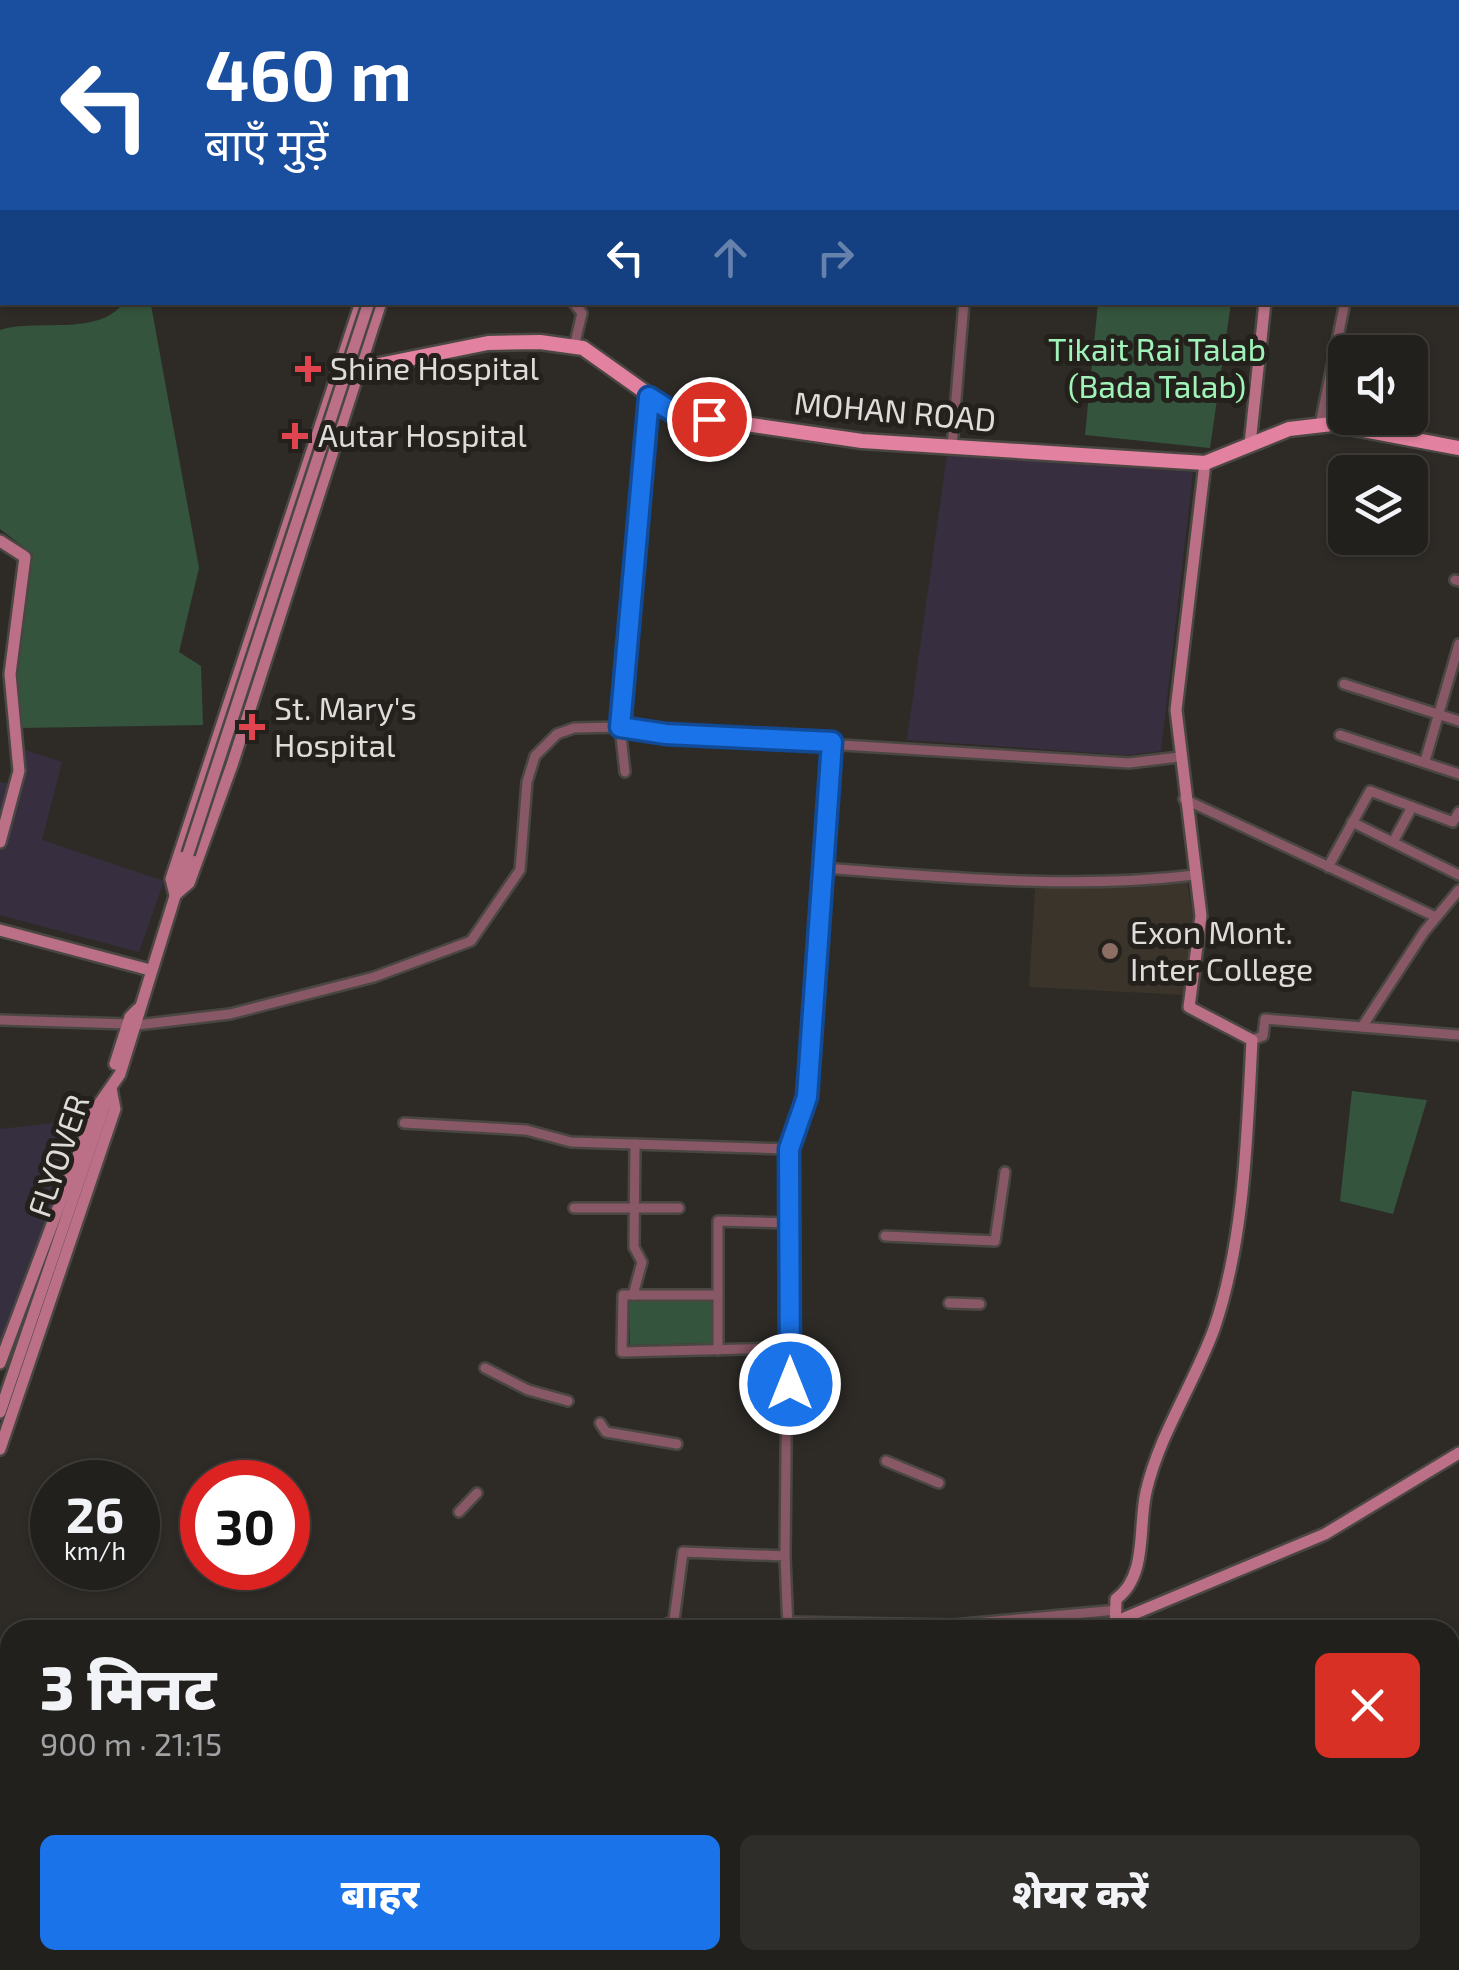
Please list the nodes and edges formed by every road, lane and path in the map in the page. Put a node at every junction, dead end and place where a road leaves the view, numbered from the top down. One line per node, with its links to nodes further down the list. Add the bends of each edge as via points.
1 (360, 305): 9 (main road)
2 (369, 305): 40 (main road, bridge)
3 (380, 305): 10 (main road)
4 (576, 305): 8 (street, via 582,312)
5 (964, 305): 14 (street)
6 (1265, 305): 13 (main road)
7 (1344, 305): 12 (street)
8 (574, 347): 10 (main road, MOHAN ROAD, via 488,343); 11 (main road, MOHAN ROAD)
9 (340, 367): 10 (main road, MOHAN ROAD); 40 (main road, via 205,767 171,880)
10 (359, 369): 40 (main road, via 232,764 189,883)
11 (649, 397): 14 (main road, MOHAN ROAD, via 676,414); 22 (street)
12 (1320, 425): 13 (main road, MOHAN ROAD); 15 (main road, MOHAN ROAD)
13 (1250, 444): 16 (main road, MOHAN ROAD)
14 (952, 447): 16 (main road, MOHAN ROAD)
15 (1459, 448)
16 (1205, 464): 25 (main road, via 1176,710)
17 (0, 541): 33 (main road, via 24,556 10,674 19,772)
18 (1459, 644): 20 (street)
19 (1344, 684): 20 (street)
20 (1438, 714): 21 (street); 26 (street)
21 (1459, 720)
22 (620, 727): 24 (street); 27 (street); 45 (street, via 562,732 535,756 520,870 470,941 374,978 230,1014)
23 (1340, 735): 26 (street)
24 (832, 742): 25 (street, via 1129,763); 36 (street)
25 (1179, 757): 29 (main road)
26 (1424, 761): 28 (street)
27 (624, 772)
28 (1459, 774)
29 (1184, 800): 35 (street); 38 (main road)
30 (1412, 807): 31 (street, via 1452,822); 32 (street, via 1372,791); 34 (street)
31 (1459, 812)
32 (1352, 822): 34 (street); 35 (street)
33 (0, 842)
34 (1393, 842): 37 (street)
35 (1328, 867): 41 (street)
36 (823, 868): 38 (street, via 1048,885); 52 (street, via 807,1097)
37 (1459, 875)
38 (1195, 876): 48 (main road, via 1201,916 1190,1007)
39 (1459, 890): 41 (street)
40 (175, 895): 43 (main road)
41 (1436, 918): 46 (street)
42 (0, 930): 43 (main road)
43 (146, 969): 45 (main road)
44 (0, 1020): 45 (street)
45 (132, 1024): 49 (main road)
46 (1362, 1027): 47 (street); 48 (street, via 1265,1019 1263,1036)
47 (1459, 1035)
48 (1252, 1040): 81 (main road, via 1247,1140 1214,1328 1145,1492 1139,1556 1128,1591 1116,1599)
49 (112, 1084): 65 (main road, via 59,1197); 68 (main road, FLYOVER); 70 (main road, via 114,1110)
50 (404, 1123): 51 (street)
51 (636, 1144): 52 (street); 55 (street)
52 (789, 1149): 57 (street)
53 (1005, 1172): 58 (street, via 995,1241)
54 (574, 1208): 55 (street)
55 (635, 1208): 56 (street); 59 (street, via 634,1246 642,1262)
56 (679, 1208)
57 (789, 1223): 60 (street, via 718,1221); 63 (street)
58 (885, 1236)
59 (634, 1295): 60 (street); 64 (street, via 623,1295 622,1352)
60 (718, 1295): 64 (street)
61 (949, 1303): 62 (street)
62 (980, 1304)
63 (789, 1348): 64 (street); 78 (street)
64 (718, 1350)
65 (0, 1364)
66 (485, 1368): 67 (street)
67 (568, 1401)
68 (0, 1412)
69 (600, 1423): 71 (street, via 606,1432)
70 (4, 1427): 72 (main road)
71 (677, 1444)
72 (0, 1449)
73 (1459, 1453): 81 (main road, via 1325,1534)
74 (886, 1461): 75 (street)
75 (939, 1483)
76 (477, 1493): 77 (street)
77 (459, 1512)
78 (785, 1556): 79 (street, via 683,1552); 80 (street)
79 (674, 1620)
80 (788, 1620)
81 (1116, 1620)

